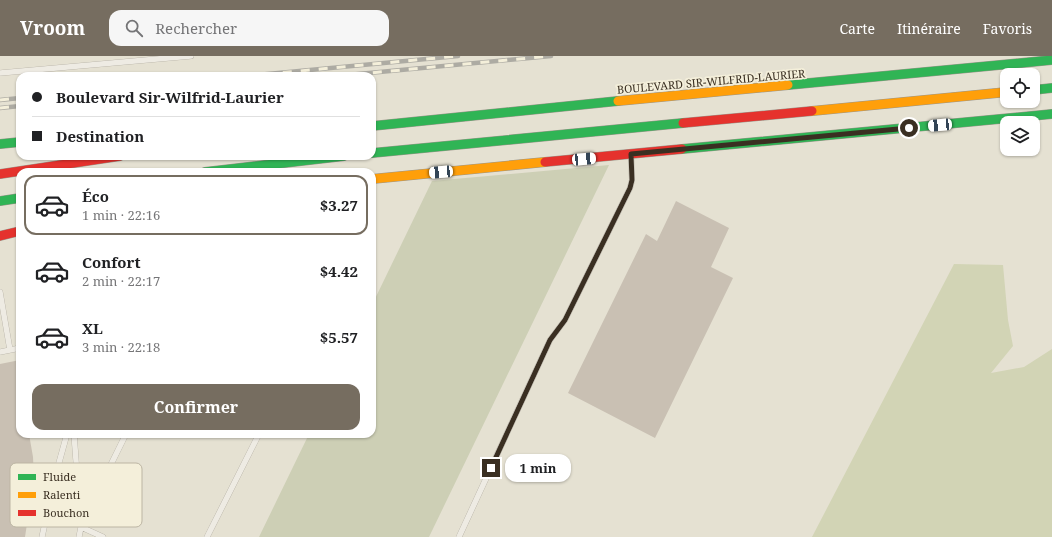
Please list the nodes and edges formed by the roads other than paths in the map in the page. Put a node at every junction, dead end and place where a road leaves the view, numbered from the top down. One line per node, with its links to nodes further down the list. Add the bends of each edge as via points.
1 (191, 56): 3 (lane)
2 (1052, 60): 8 (main road, BOULEVARD SIR-WILFRID-LAURIER)
3 (0, 73)
4 (1052, 88): 5 (main road)
5 (1040, 89)
6 (1000, 93): 11 (main road)
7 (1052, 114): 12 (main road)
8 (376, 126)
9 (16, 142): 10 (main road)
10 (0, 144)
11 (376, 153)
12 (631, 154): 19 (main road); 41 (lane, via 630,188 565,320 550,340)
13 (93, 160): 15 (main road)
14 (309, 160): 16 (main road)
15 (40, 168)
16 (240, 168)
17 (16, 172): 18 (main road)
18 (0, 174)
19 (376, 179)
20 (16, 199): 21 (main road)
21 (0, 201)
22 (16, 233): 23 (main road)
23 (0, 236)
24 (0, 292): 26 (lane)
25 (16, 349): 26 (lane)
26 (10, 350): 27 (lane)
27 (0, 352)
28 (66, 438): 32 (lane)
29 (74, 438): 33 (lane)
30 (124, 438): 34 (lane)
31 (257, 438): 40 (lane)
32 (59, 463)
33 (76, 463)
34 (112, 463)
35 (44, 527): 37 (lane)
36 (81, 527): 38 (lane); 39 (lane)
37 (42, 537)
38 (79, 537)
39 (102, 537)
40 (207, 537)
41 (459, 537)

